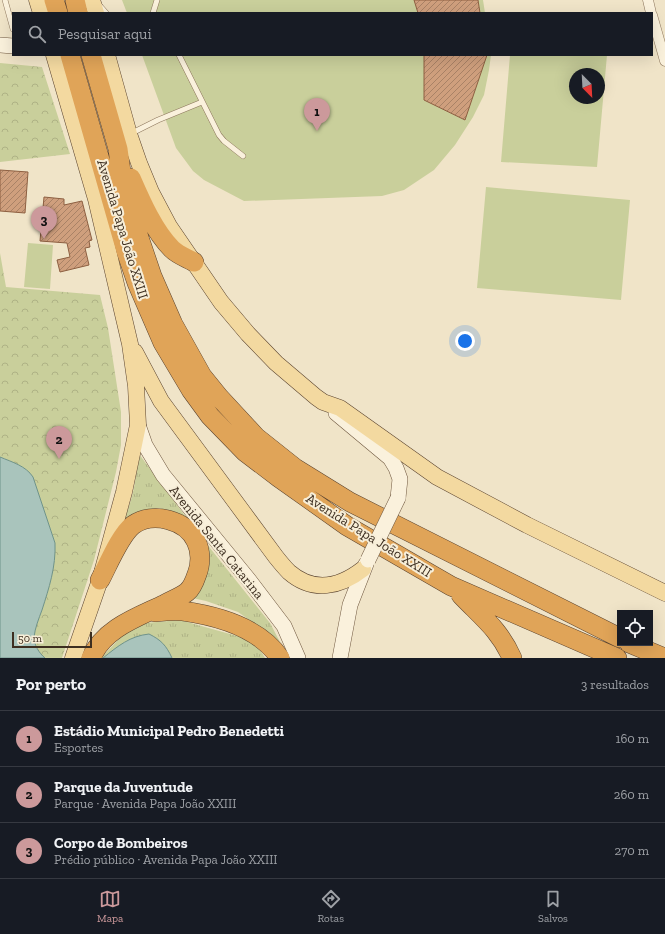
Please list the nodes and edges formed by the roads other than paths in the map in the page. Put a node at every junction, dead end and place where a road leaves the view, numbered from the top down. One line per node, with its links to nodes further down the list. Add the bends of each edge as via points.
1 (5, 0): 16 (lane)
2 (37, 0): 8 (main road)
3 (54, 0): 9 (highway)
4 (74, 0): 10 (highway)
5 (94, 0): 11 (main road); 12 (lane)
6 (157, 0): 13 (lane)
7 (648, 0): 14 (street)
8 (41, 12)
9 (58, 12)
10 (78, 12)
11 (96, 12)
12 (105, 12)
13 (153, 12)
14 (651, 12)
15 (653, 18): 24 (street)
16 (12, 25)
17 (0, 45): 18 (main road)
18 (12, 46)
19 (44, 56): 25 (main road)
20 (70, 56): 36 (highway, Avenida Papa João XXIII, via 137,283 163,344 191,390 210,416 245,452 278,477 347,526)
21 (91, 56): 28 (highway, Avenida Papa João XXIII)
22 (107, 56): 27 (main road)
23 (179, 56): 26 (lane)
24 (665, 61)
25 (56, 62): 31 (main road, Avenida Papa João XXIII, via 96,199)
26 (202, 102): 27 (lane); 29 (lane, via 219,135)
27 (129, 134): 30 (main road, via 151,192 169,226)
28 (118, 149): 30 (highway, via 140,199 160,233 173,250); 39 (highway, Avenida Papa João XXIII, via 130,211 152,276 173,324 202,376 256,437 295,468 350,502)
29 (243, 156)
30 (194, 262): 32 (main road, via 221,302 248,334 276,363)
31 (130, 344): 33 (main road, Avenida Papa João XXIII); 34 (main road, via 161,401 289,572 308,583 325,585 353,577)
32 (323, 402): 34 (main road, bridge, via 390,458 400,479 398,498); 37 (main road, via 340,408 437,477)
33 (138, 425): 35 (main road, Avenida Papa João XXIII, via 124,492); 44 (main road, Avenida Santa Catarina, via 145,445 163,475 284,626)
34 (366, 564): 45 (main road, via 350,605)
35 (100, 580): 38 (highway, via 124,536 133,526 158,517 175,522 189,531 197,541 200,553 194,582 181,596); 41 (main road, Avenida Papa João XXIII)
36 (451, 586): 46 (highway, via 494,628); 47 (highway, Avenida Papa João XXIII)
37 (665, 593)
38 (148, 612): 42 (highway, via 138,615 114,630 103,640); 43 (highway, via 182,611 210,616 248,629 259,636)
39 (617, 636)
40 (636, 646): 48 (highway)
41 (73, 658)
42 (91, 658)
43 (280, 658)
44 (298, 658)
45 (340, 658)
46 (512, 658)
47 (616, 658)
48 (665, 658)

